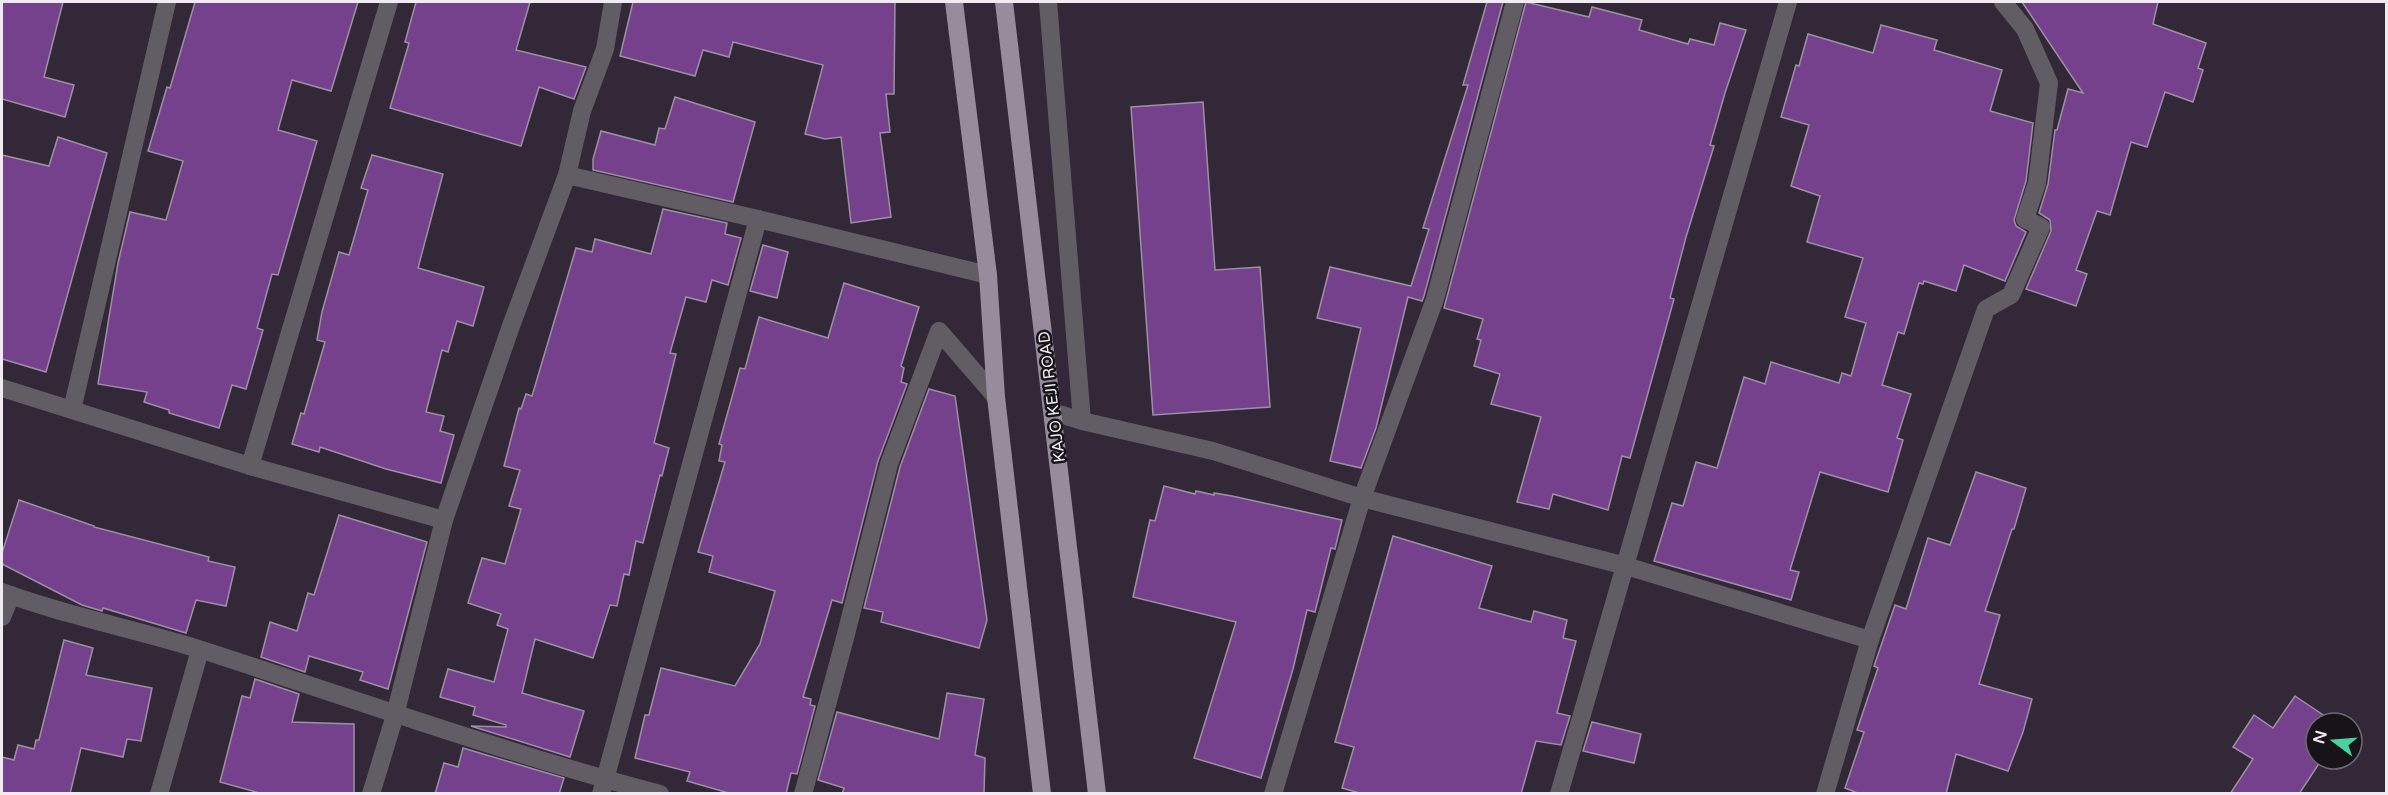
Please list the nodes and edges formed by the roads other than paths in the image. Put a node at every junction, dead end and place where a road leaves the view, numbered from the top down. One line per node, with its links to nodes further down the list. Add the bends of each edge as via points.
1 (167, 2): 15 (street)
2 (389, 2): 18 (street)
3 (613, 2): 10 (street, via 605,49 582,111)
4 (954, 2): 12 (main road)
5 (1004, 2): 16 (main road, KAJO KEJI ROAD)
6 (1048, 2): 17 (street)
7 (1515, 2): 19 (street, via 1435,298)
8 (1788, 2): 21 (street)
9 (2003, 2): 24 (street, via 2025,29 2049,83 2037,183 2025,219 2041,227 2011,295 1986,309)
10 (567, 175): 11 (street); 20 (street)
11 (758, 219): 12 (street); 27 (street)
12 (988, 275): 14 (main road)
13 (2, 388): 15 (street)
14 (996, 397): 31 (street, via 939,331 889,464); 32 (main road)
15 (72, 410): 18 (street)
16 (1053, 412): 17 (street); 33 (main road, KAJO KEJI ROAD)
17 (1082, 421): 19 (street, via 1213,451)
18 (250, 466): 20 (street)
19 (1362, 498): 21 (street); 34 (street)
20 (444, 520): 26 (street)
21 (1626, 566): 24 (street); 35 (street)
22 (6, 593): 23 (street); 25 (street)
23 (2, 617)
24 (1870, 640): 36 (street)
25 (200, 650): 26 (street); 28 (street)
26 (395, 715): 27 (street); 29 (street)
27 (603, 786): 30 (street)
28 (159, 794)
29 (371, 794)
30 (660, 794)
31 (802, 794)
32 (1042, 794)
33 (1097, 794)
34 (1273, 794)
35 (1559, 794)
36 (1825, 794)

